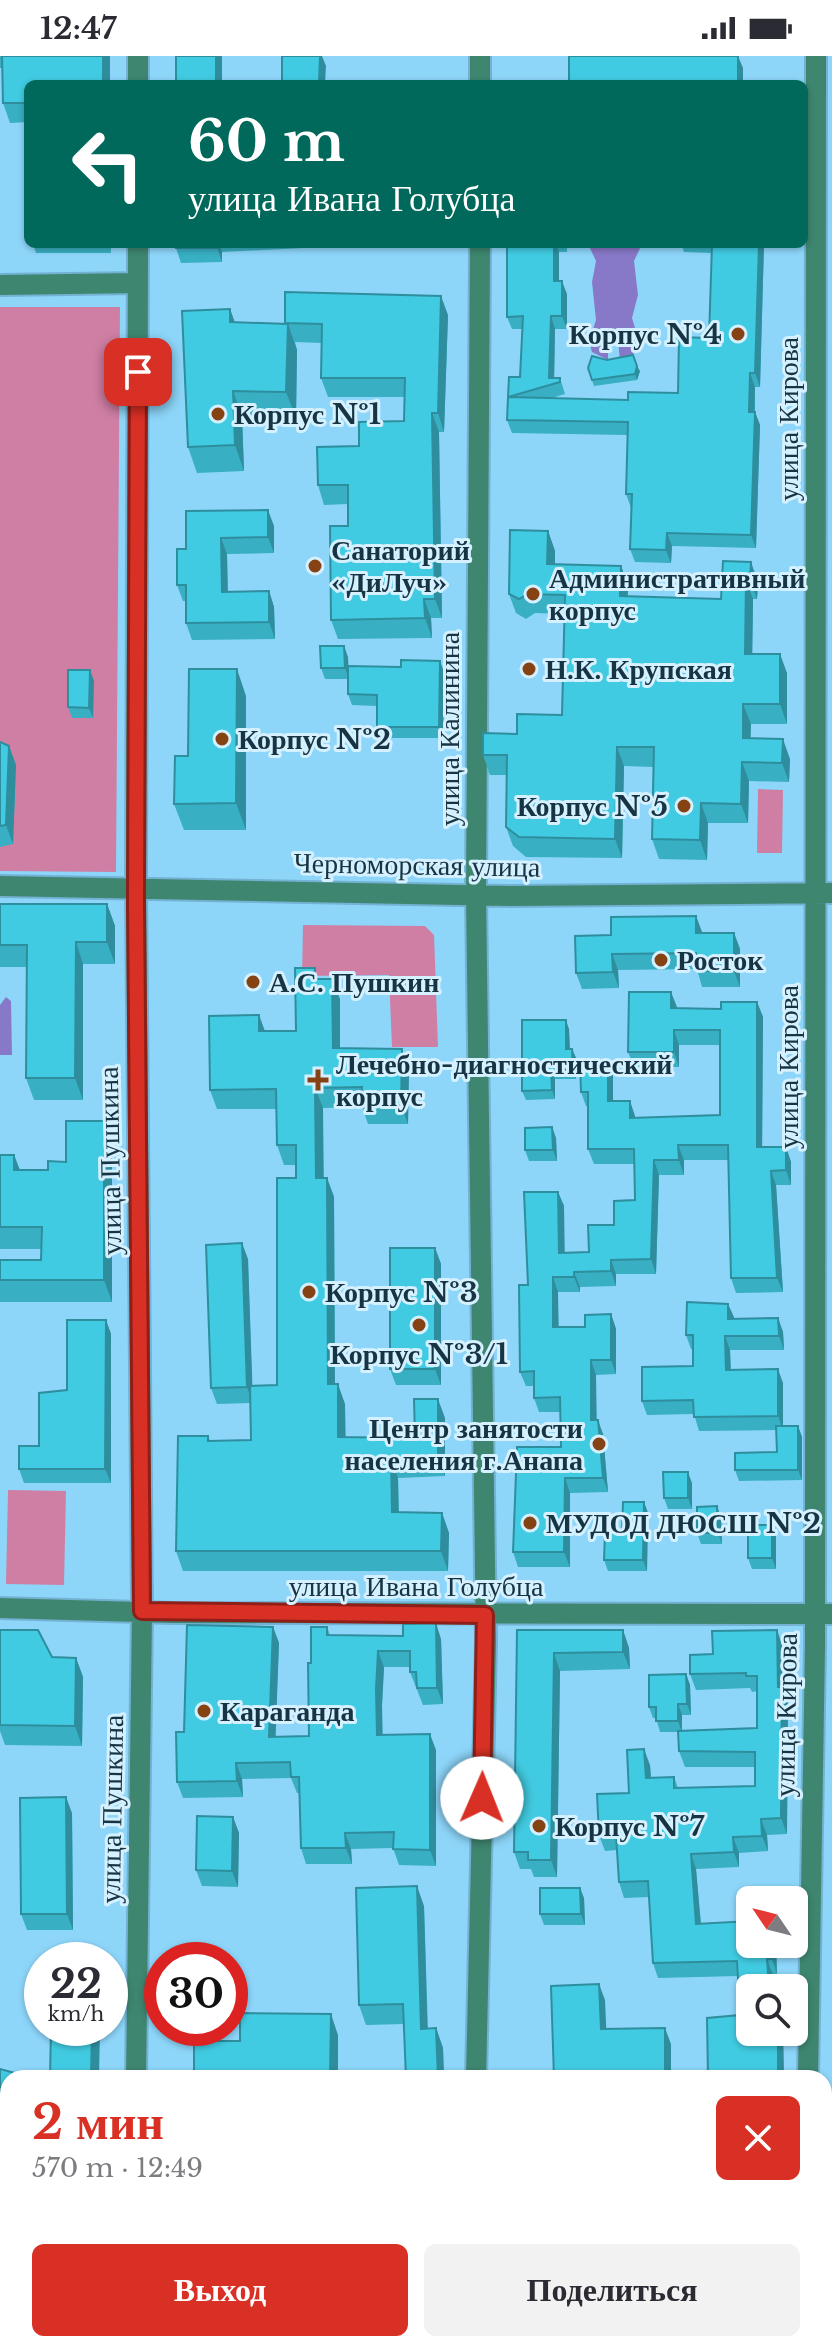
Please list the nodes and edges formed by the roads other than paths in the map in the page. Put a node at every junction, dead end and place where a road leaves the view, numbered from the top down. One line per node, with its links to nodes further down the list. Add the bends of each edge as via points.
1 (138, 56): 4 (street)
2 (480, 56): 5 (street)
3 (816, 56): 10 (street, улица Кирова)
4 (138, 80)
5 (480, 80)
6 (138, 248): 8 (street, улица Пушкина)
7 (480, 248): 14 (street, улица Калинина)
8 (138, 283): 9 (street); 12 (street, улица Пушкина)
9 (0, 285)
10 (824, 375): 13 (street, улица Кирова)
11 (0, 886): 12 (street, Черноморская улица)
12 (136, 887): 14 (street, Черноморская улица); 16 (street, улица Пушкина)
13 (824, 892): 14 (street, Черноморская улица); 17 (street, улица Кирова)
14 (476, 894): 18 (street, улица Калинина)
15 (0, 1608): 16 (street, улица Ивана Голубца)
16 (142, 1611): 18 (street, улица Ивана Голубца); 19 (street, улица Пушкина)
17 (823, 1614): 18 (street, улица Ивана Голубца); 21 (street, улица Кирова)
18 (485, 1615): 20 (street, улица Калинина)
19 (136, 2070)
20 (476, 2070)
21 (808, 2070)

